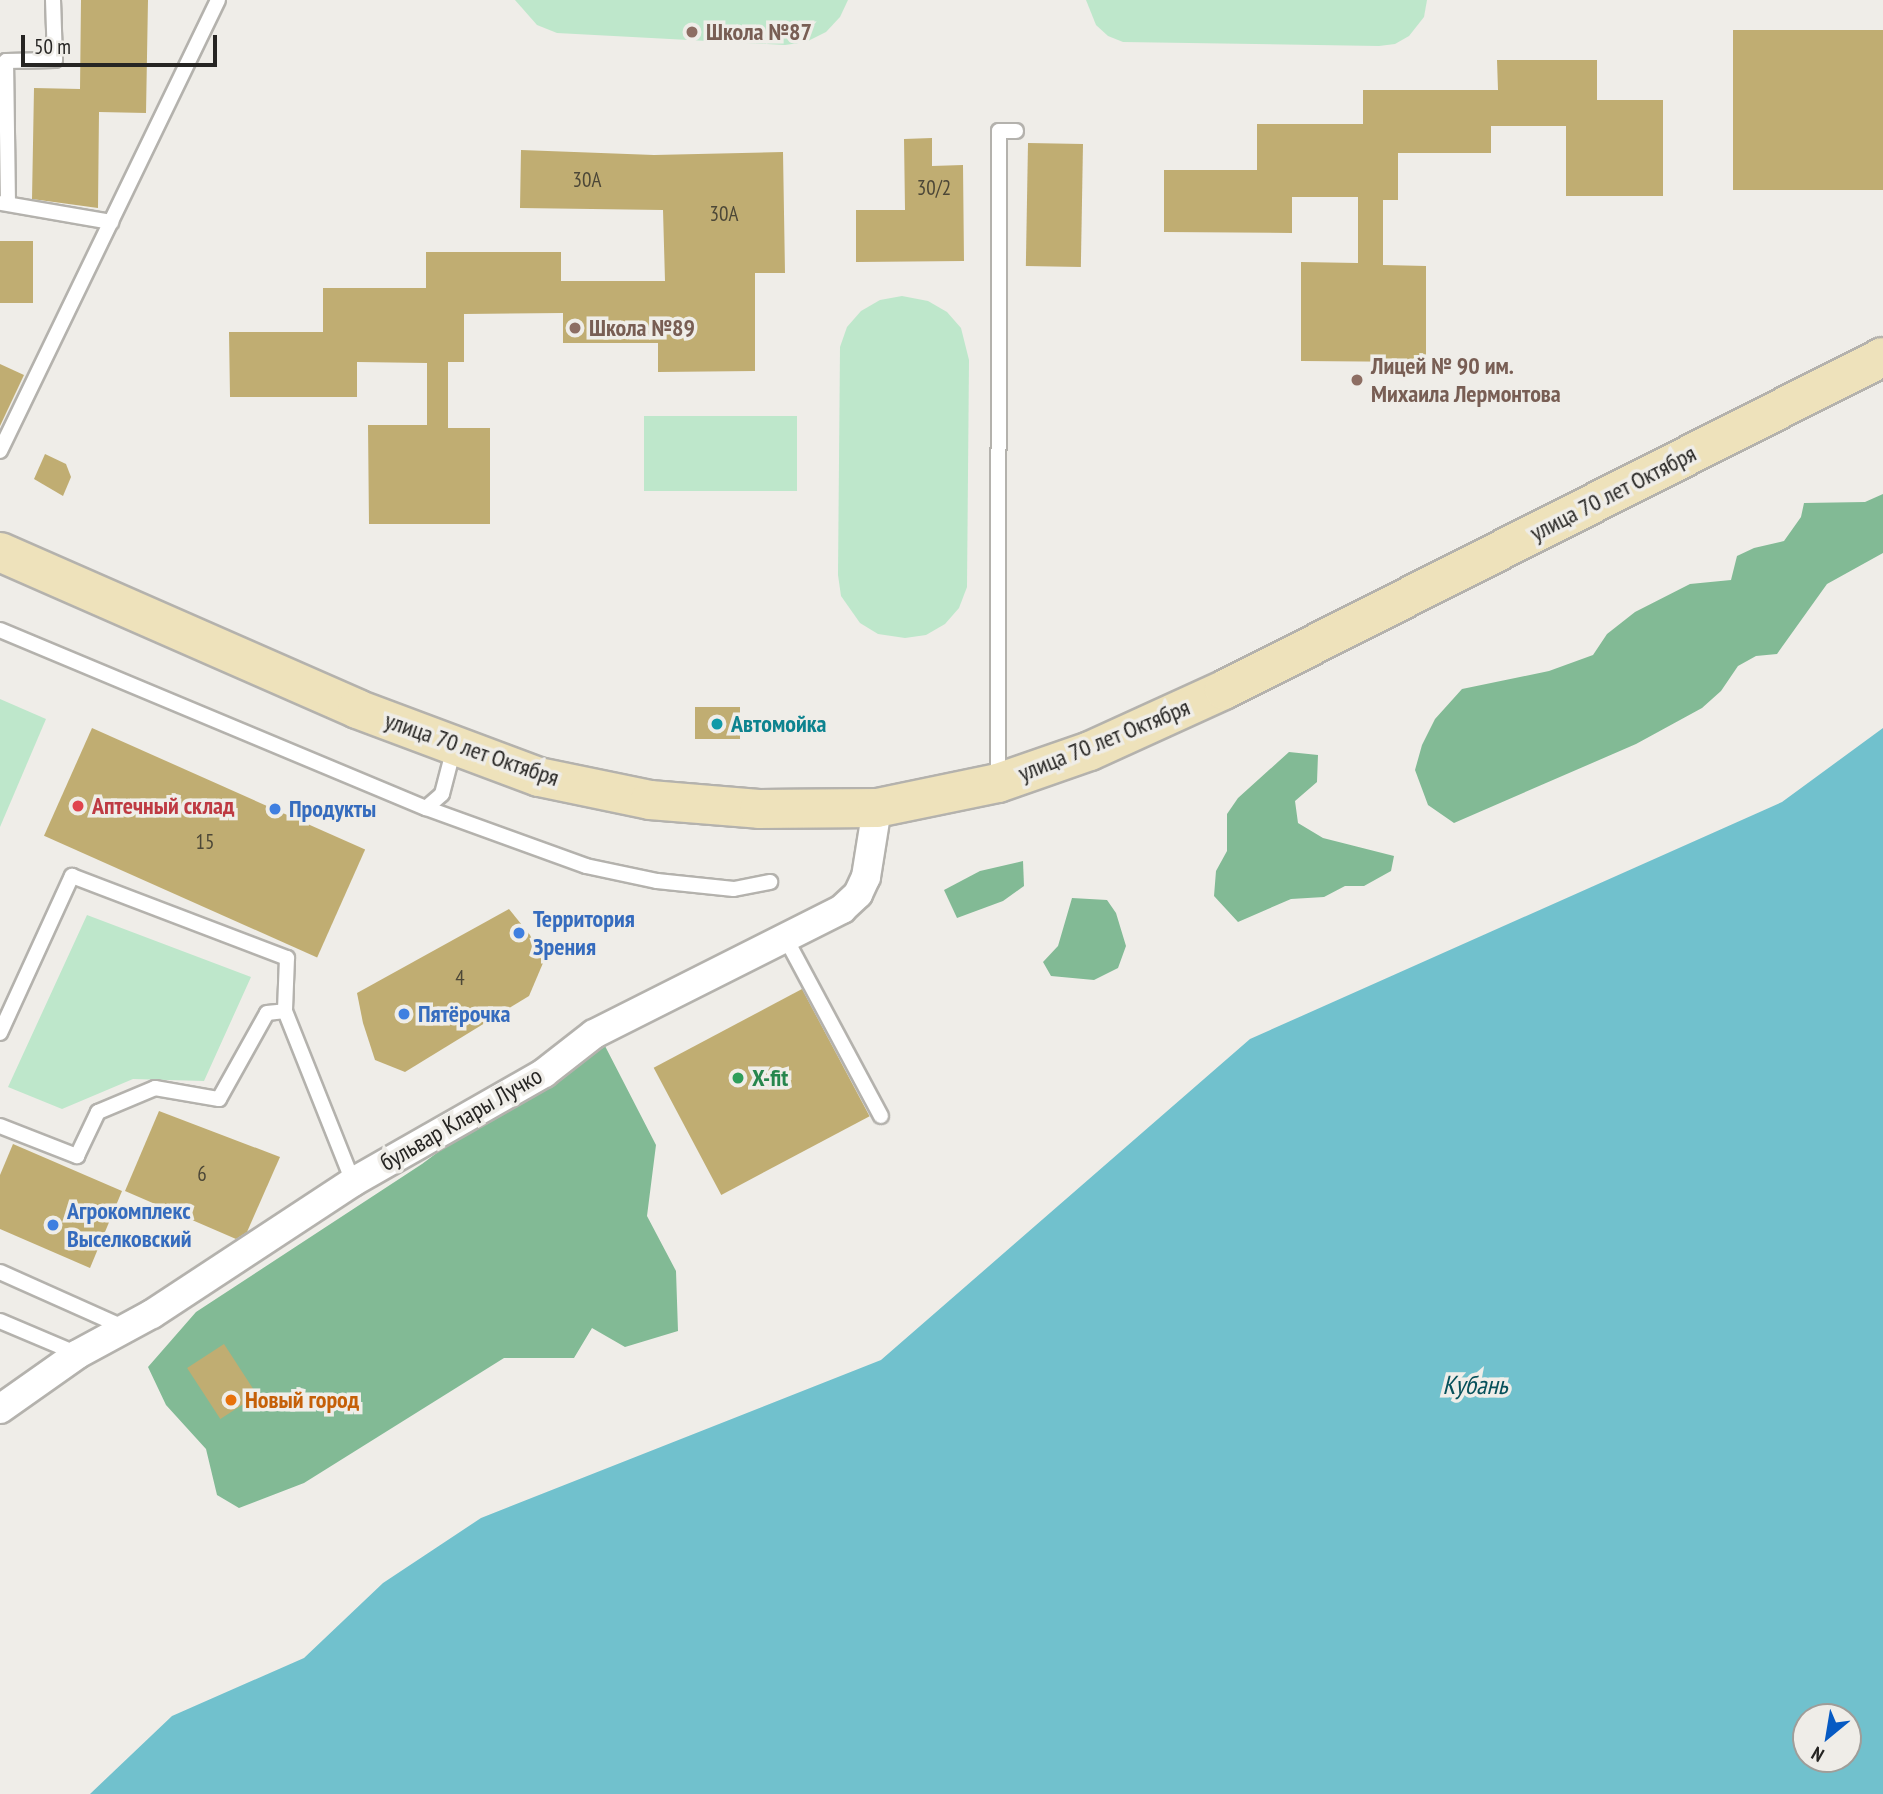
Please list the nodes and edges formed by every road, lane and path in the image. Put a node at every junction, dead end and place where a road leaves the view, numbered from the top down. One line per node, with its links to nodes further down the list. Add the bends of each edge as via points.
1 (53, 0): 4 (lane, via 55,60 6,61)
2 (218, 0): 5 (lane)
3 (1016, 131): 11 (lane, via 999,131)
4 (4, 203): 5 (lane)
5 (111, 222): 7 (lane)
6 (1883, 357): 11 (main road, улица 70 лет Октября, via 1224,690 1090,751)
7 (0, 451)
8 (0, 552): 10 (main road, улица 70 лет Октября)
9 (0, 630): 12 (lane)
10 (454, 747): 12 (lane, via 442,794); 13 (main road, улица 70 лет Октября, via 539,777 650,800 759,809)
11 (998, 783): 13 (main road, улица 70 лет Октября)
12 (426, 808): 14 (lane, via 586,866 734,890)
13 (877, 808): 15 (street, бульвар Клары Лучко, via 866,877 858,894 842,909)
14 (770, 882)
15 (785, 937): 18 (lane); 20 (street, бульвар Клары Лучко, via 594,1034 544,1073)
16 (285, 1011): 17 (lane, via 287,958 72,876); 19 (lane, via 267,1013 219,1098 155,1088 98,1112 77,1156); 20 (lane)
17 (0, 1033)
18 (881, 1116)
19 (0, 1126)
20 (353, 1182): 23 (street, бульвар Клары Лучко)
21 (0, 1272): 23 (lane)
22 (0, 1321): 24 (lane)
23 (126, 1328): 24 (street, бульвар Клары Лучко)
24 (78, 1354): 25 (street, бульвар Клары Лучко)
25 (0, 1409)

